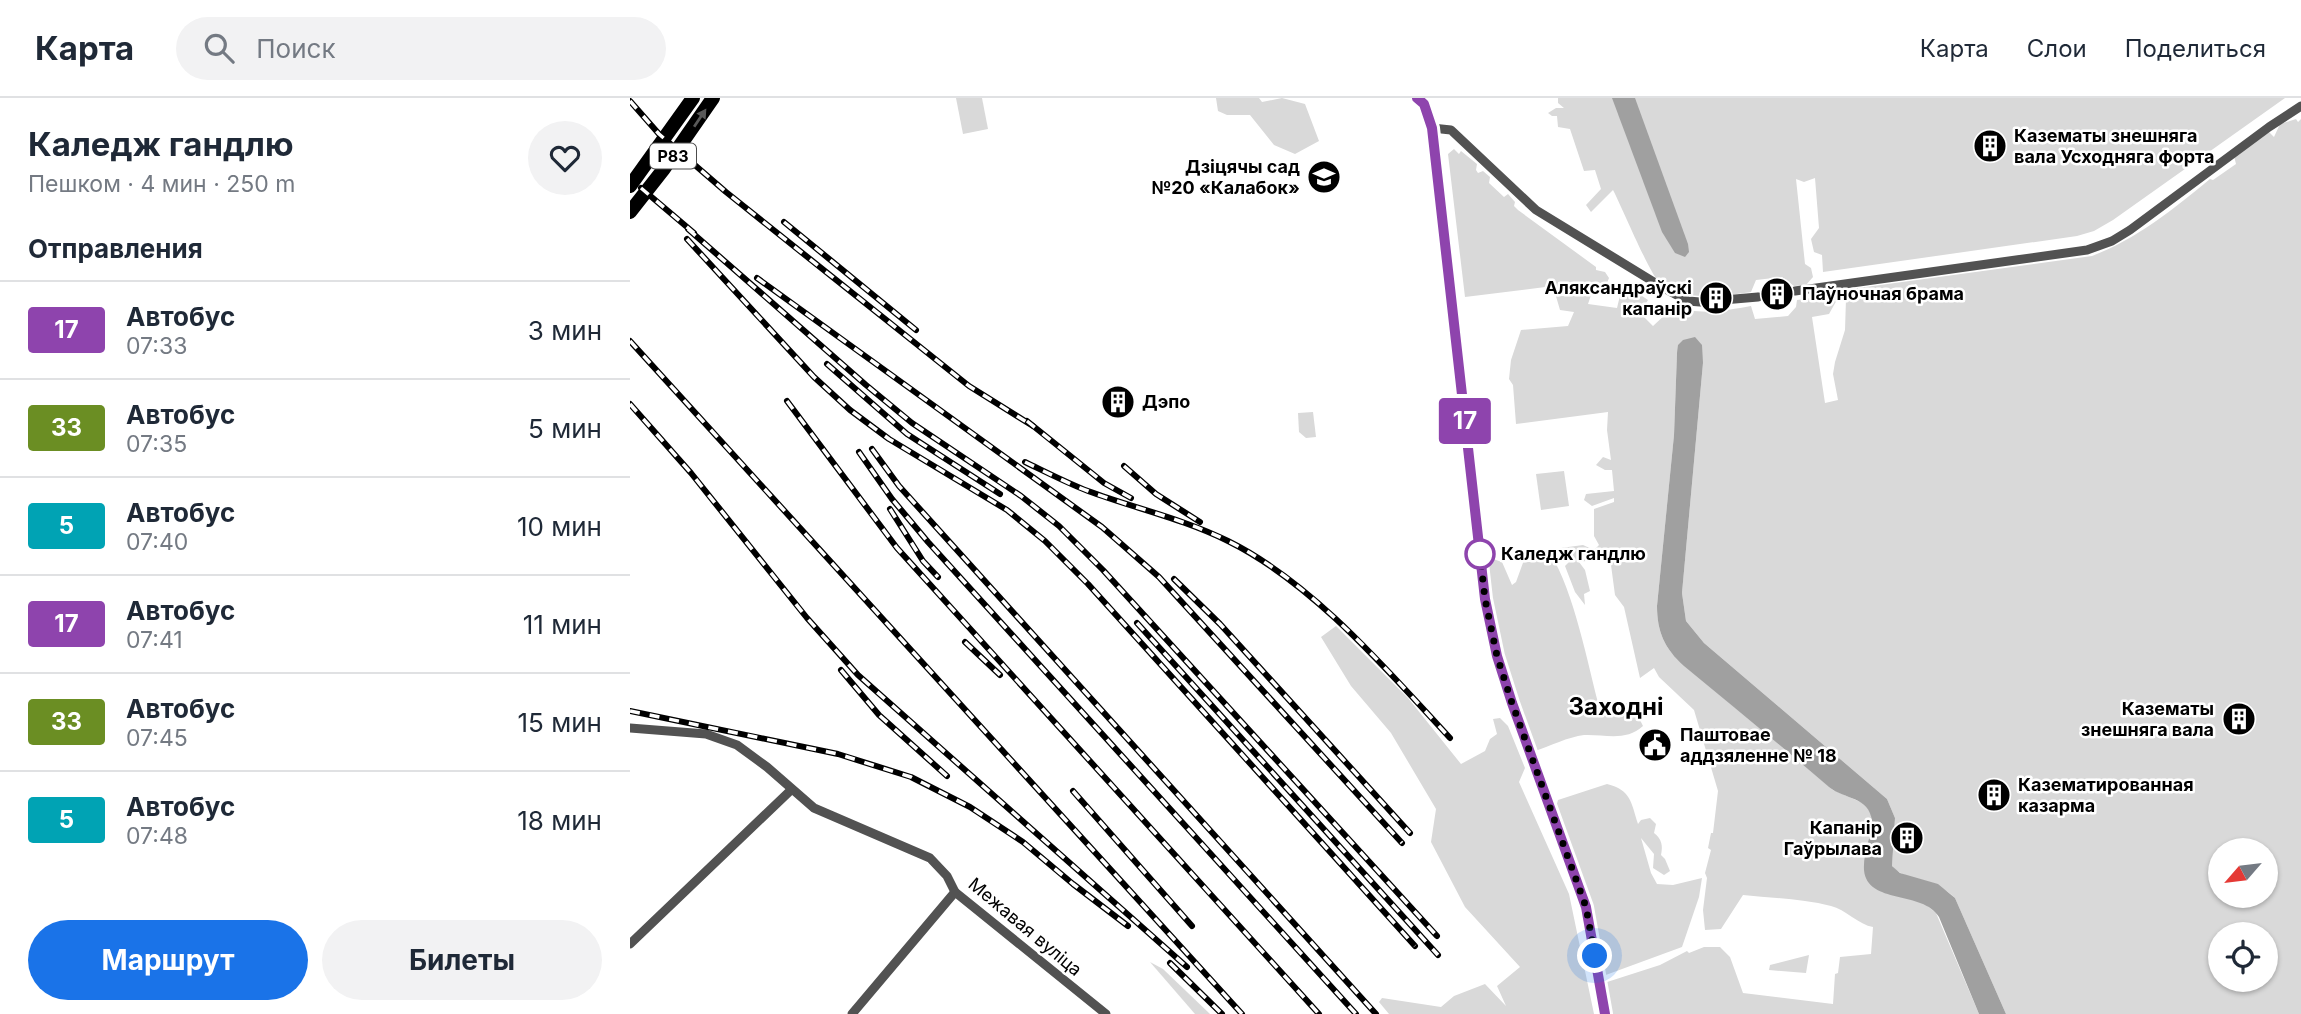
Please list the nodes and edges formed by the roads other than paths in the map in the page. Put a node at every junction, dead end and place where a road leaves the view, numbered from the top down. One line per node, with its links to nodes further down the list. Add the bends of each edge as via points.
1 (693, 98): 6 (highway, Р83)
2 (713, 98): 7 (highway, Р83, one-way to 2)
3 (1417, 98): 5 (main road, via 1424,104)
4 (2301, 106): 8 (street, via 2130,230 2099,246)
5 (1432, 128): 9 (street, via 1451,130 1536,209 1662,287 1700,302); 16 (main road, via 1485,599 1512,703 1586,907)
6 (630, 186)
7 (630, 212)
8 (1795, 292)
9 (1758, 297)
10 (630, 728): 11 (street, Межавая вуліца, via 706,734 737,745)
11 (791, 790): 12 (street, Межавая вуліца, via 814,808 930,858); 13 (street)
12 (955, 892): 14 (street); 15 (street, Межавая вуліца)
13 (630, 944)
14 (852, 1014)
15 (1106, 1014)
16 (1605, 1014)

